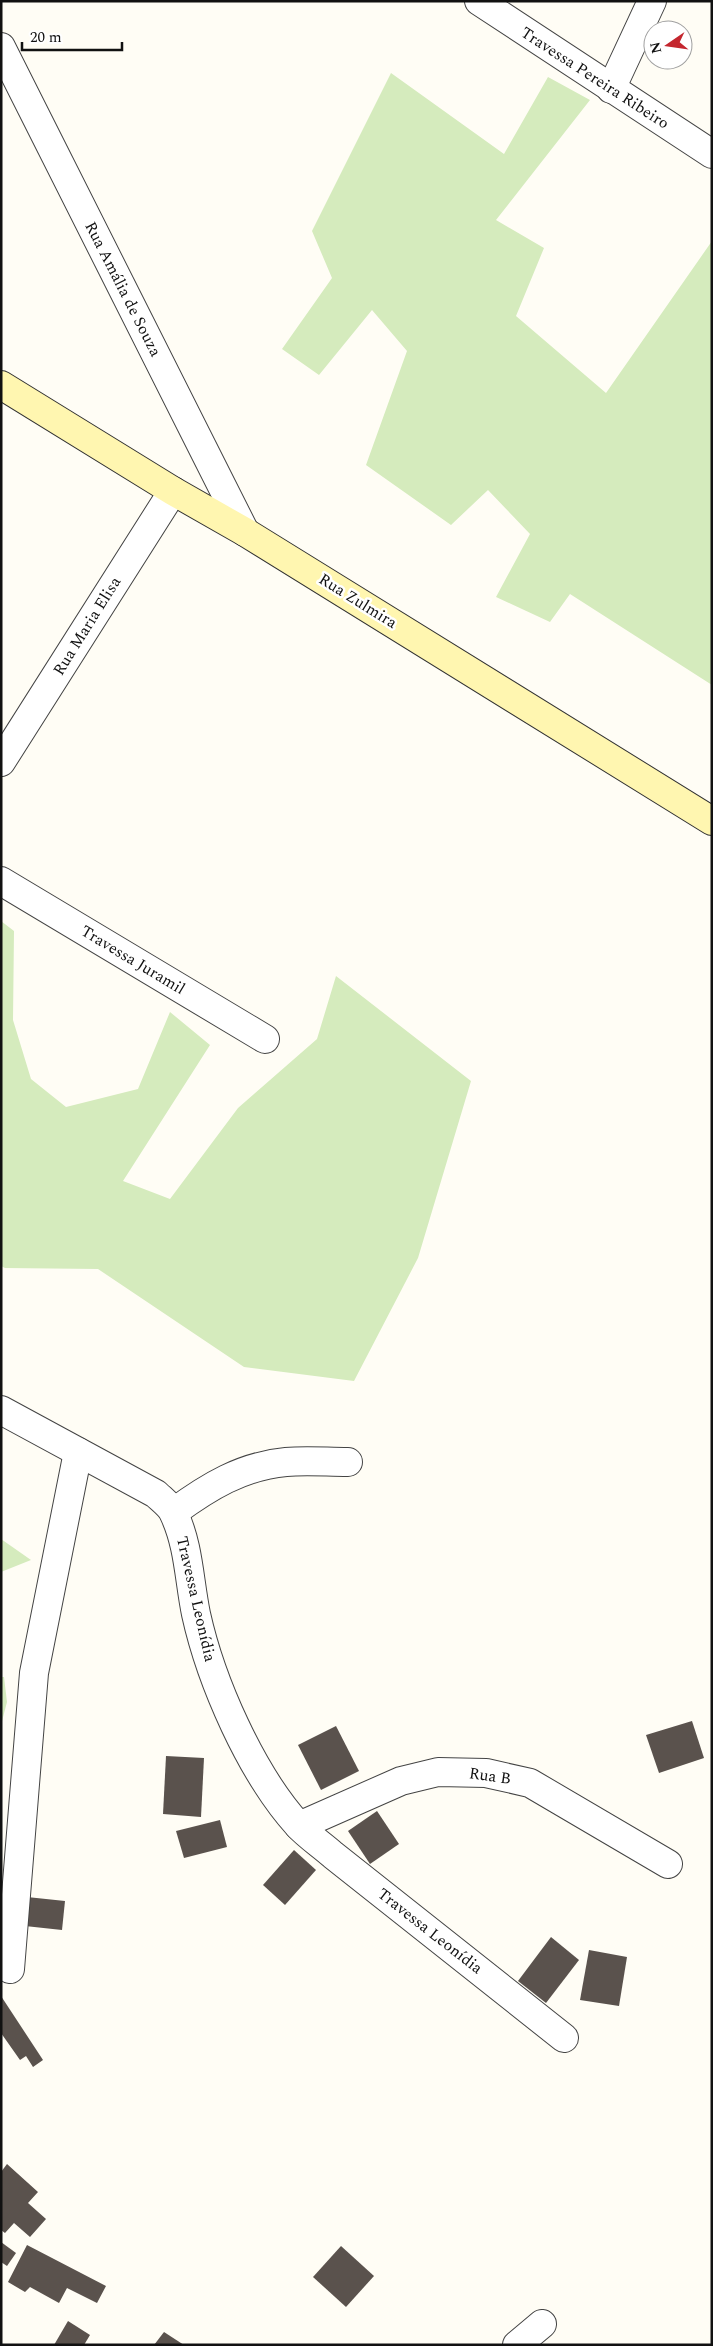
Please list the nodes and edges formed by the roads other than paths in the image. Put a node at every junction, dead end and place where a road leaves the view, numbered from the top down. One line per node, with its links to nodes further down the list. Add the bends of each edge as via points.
1 (479, 1): 4 (street, Travessa Pereira Ribeiro)
2 (652, 1): 4 (street)
3 (4, 57): 8 (street, Rua Amália de Souza)
4 (611, 89): 5 (street, Travessa Pereira Ribeiro)
5 (712, 154)
6 (1, 385): 7 (street, Rua Zulmira)
7 (173, 490): 8 (street, Rua Zulmira); 9 (street, Rua Maria Elisa)
8 (245, 532): 10 (street, Rua Zulmira)
9 (1, 762)
10 (712, 821)
11 (1, 881): 12 (street, Travessa Juramil)
12 (265, 1039)
13 (1, 1410): 14 (street, Travessa Leonídia)
14 (78, 1452): 16 (street, Travessa Leonídia, via 156,1494); 19 (street, via 34,1673)
15 (348, 1462): 16 (street, via 286,1462 249,1469 210,1486)
16 (174, 1512): 17 (street, Travessa Leonídia, via 189,1563 196,1613 209,1661 240,1736 271,1790)
17 (299, 1826): 18 (street, Rua B, via 401,1781 438,1772 486,1772 530,1783); 20 (street, Travessa Leonídia)
18 (668, 1864)
19 (10, 1969)
20 (564, 2038)
21 (542, 2324): 22 (street)
22 (517, 2345)

